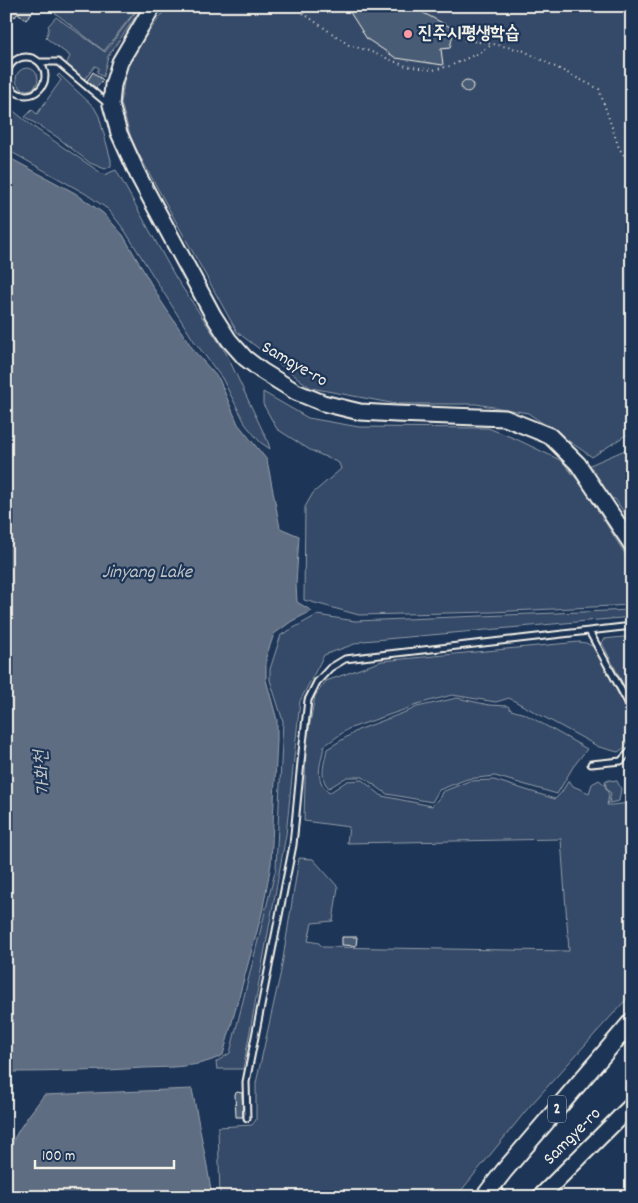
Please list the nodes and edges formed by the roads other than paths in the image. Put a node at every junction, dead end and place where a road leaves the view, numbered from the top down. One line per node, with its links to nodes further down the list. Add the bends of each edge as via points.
1 (153, 6): 3 (street, Samgye-ro, via 120,62 112,85)
2 (40, 62): 2 (lane, via 28,56 16,58 6,74 9,86 18,94 35,93 45,78); 3 (lane, via 58,62)
3 (111, 105): 4 (street, Samgye-ro, via 138,177 213,315 245,358 296,392 323,403 360,412 505,418 550,436 578,464)
4 (632, 545)
5 (632, 626): 6 (lane)
6 (589, 631): 7 (lane); 12 (lane, via 345,659 330,668 317,682 308,700 293,845 246,1082)
7 (632, 710)
8 (632, 749): 9 (lane, via 621,761)
9 (591, 764)
10 (632, 1021): 13 (main road, 2)
11 (632, 1104): 14 (street, Samgye-ro)
12 (247, 1118)
13 (492, 1194)
14 (540, 1197)

